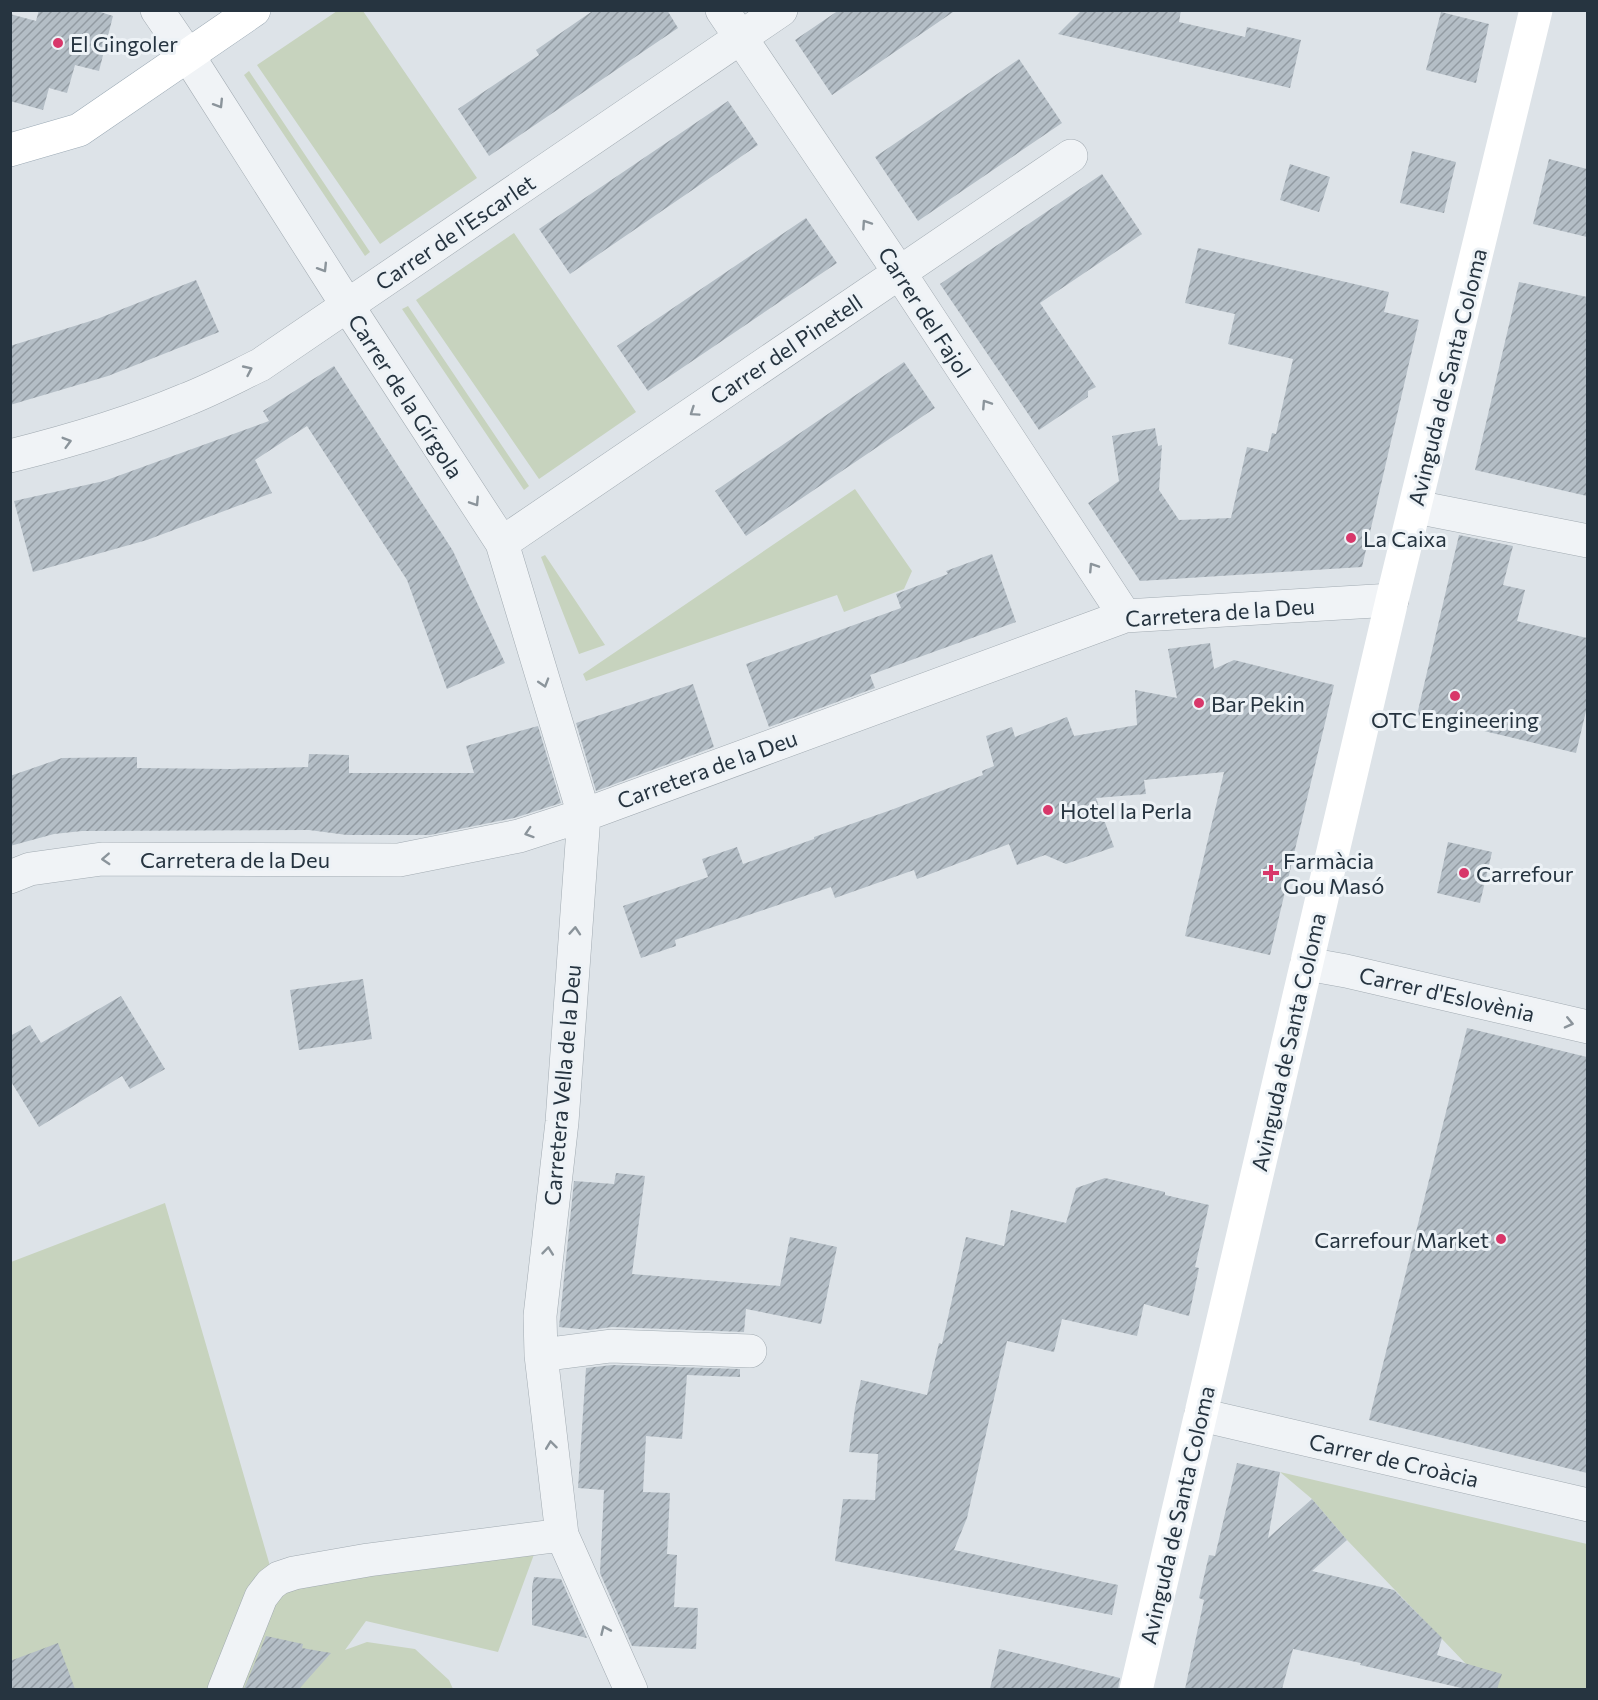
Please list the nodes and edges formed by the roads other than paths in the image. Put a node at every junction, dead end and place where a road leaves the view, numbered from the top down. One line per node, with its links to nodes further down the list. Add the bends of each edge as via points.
1 (157, 10): 7 (street, Carrer de la Gírgola)
2 (254, 10): 7 (main road)
3 (722, 10): 6 (street, Carrer del Fajol)
4 (781, 10): 6 (street, Carrer de l'Escarlet)
5 (1536, 10): 13 (main road, Avinguda de Santa Coloma)
6 (741, 38): 10 (street, Carrer del Fajol, one-way to 6); 11 (street, Carrer de l'Escarlet)
7 (188, 54): 8 (main road, via 79,130); 11 (street, Carrer de la Gírgola, one-way to 11)
8 (10, 150)
9 (1071, 156): 10 (street, Carrer del Pinetell)
10 (899, 272): 15 (street, Carrer del Pinetell, one-way to 15); 17 (street, Carrer del Fajol, one-way to 10)
11 (347, 305): 12 (street, Carrer de l'Escarlet, one-way to 11, via 125,424 187,400 260,365); 15 (street, Carrer de la Gírgola, one-way to 15)
12 (10, 456)
13 (1416, 507): 14 (street); 16 (main road, Avinguda de Santa Coloma)
14 (1587, 542)
15 (502, 543): 18 (street, Carrer de la Gírgola, one-way to 18)
16 (1392, 600): 17 (street, Carretera de la Deu); 20 (main road, Avinguda de Santa Coloma)
17 (1125, 616): 18 (street, Carretera de la Deu)
18 (584, 814): 19 (street, Carretera de la Deu, one-way to 19, via 519,836 399,860 102,859 30,870); 23 (street, Carretera Vella de la Deu, one-way to 18, via 540,1316 562,1122)
19 (10, 877)
20 (1307, 964): 21 (street, Carrer d'Eslovènia, one-way to 21); 24 (main road, Avinguda de Santa Coloma)
21 (1587, 1027)
22 (750, 1351): 23 (street, via 611,1346)
23 (541, 1355): 26 (street, Carretera Vella de la Deu, one-way to 23)
24 (1201, 1415): 25 (street, Carrer de Croàcia); 29 (main road, Avinguda de Santa Coloma)
25 (1587, 1505)
26 (562, 1535): 27 (street, Carretera Vella de la Deu, one-way to 26); 28 (street, via 345,1564 279,1578 261,1597)
27 (639, 1687)
28 (224, 1689)
29 (1136, 1689)

